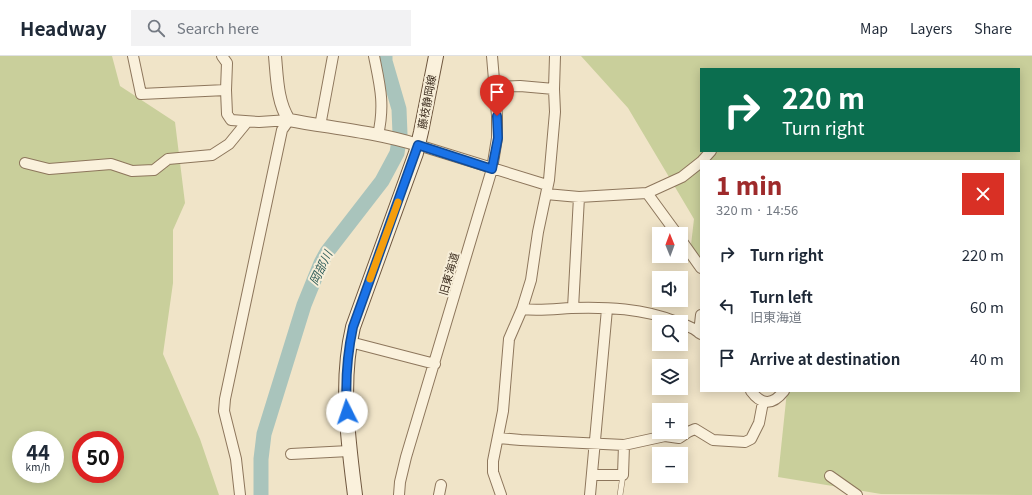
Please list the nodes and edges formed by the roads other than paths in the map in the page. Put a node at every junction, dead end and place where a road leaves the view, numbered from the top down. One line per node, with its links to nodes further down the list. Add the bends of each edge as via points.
1 (133, 56): 11 (street, via 141,94)
2 (222, 56): 11 (street, via 227,63)
3 (275, 56): 12 (street, via 283,111)
4 (333, 56): 14 (street)
5 (374, 56): 15 (street, via 381,90 382,111)
6 (436, 56): 16 (main road, 藤枝静岡線)
7 (492, 56): 9 (street, 旧東海道)
8 (555, 56): 10 (street)
9 (494, 87): 10 (street); 21 (street, 旧東海道, via 498,138)
10 (554, 89): 22 (street, via 555,112)
11 (226, 90): 13 (street, via 227,114 231,120)
12 (289, 120): 13 (street); 14 (street); 47 (street, via 282,130 224,399)
13 (247, 122): 19 (street, via 229,144 212,155 168,159 154,170 132,170 111,164 49,169)
14 (320, 126): 15 (street)
15 (378, 135): 16 (street)
16 (414, 144): 21 (street); 34 (main road, 藤枝静岡線)
17 (710, 152): 18 (street)
18 (704, 160)
19 (25, 163)
20 (700, 164): 23 (street, via 682,177)
21 (492, 169): 22 (street); 35 (street, 旧東海道)
22 (547, 190): 24 (street); 29 (street, via 531,280)
23 (647, 193): 24 (street); 25 (street)
24 (579, 197): 28 (street)
25 (672, 227)
26 (688, 250): 27 (street)
27 (700, 267)
28 (573, 308): 29 (street, via 536,311); 30 (street)
29 (522, 309): 39 (street, via 509,339)
30 (607, 309): 31 (street, via 622,308); 40 (street)
31 (657, 315)
32 (688, 326): 33 (street)
33 (700, 333)
34 (350, 342): 35 (street); 42 (main road, 藤枝静岡線, via 345,386)
35 (435, 364): 49 (street, 旧東海道, via 406,457)
36 (752, 392): 38 (street)
37 (783, 392): 38 (street, via 774,401)
38 (763, 402): 41 (street, via 759,423 751,440 745,442 713,440 695,429 680,438 665,436)
39 (498, 438): 40 (street); 50 (street, via 493,472)
40 (594, 443): 41 (street); 44 (street)
41 (624, 445): 45 (street)
42 (350, 451): 43 (street); 48 (main road, 藤枝静岡線)
43 (291, 454)
44 (592, 475): 45 (street); 51 (street)
45 (622, 475): 52 (lane)
46 (830, 476): 53 (street)
47 (240, 495)
48 (355, 495)
49 (399, 495)
50 (501, 495)
51 (590, 495)
52 (620, 495)
53 (857, 495)

